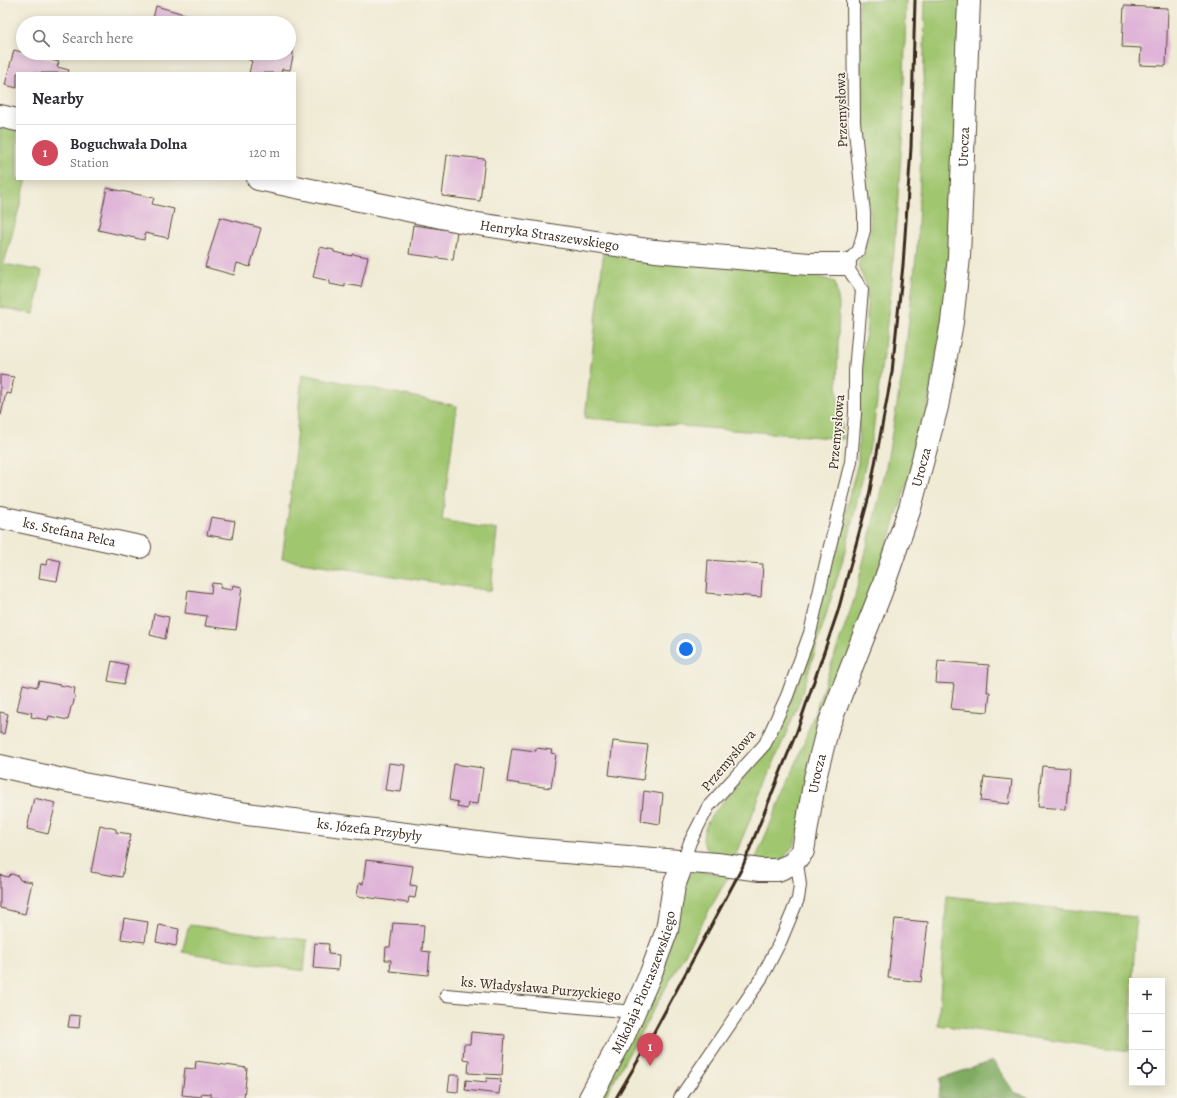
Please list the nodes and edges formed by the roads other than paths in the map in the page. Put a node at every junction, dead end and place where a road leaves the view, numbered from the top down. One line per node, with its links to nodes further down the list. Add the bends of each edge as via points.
1 (853, 0): 6 (lane, Przemysłowa, via 854,122 864,230 859,250)
2 (969, 0): 11 (street, Urocza, via 960,257 937,407 910,508 881,592 828,727 815,778 804,851)
3 (0, 116): 4 (street)
4 (16, 120)
5 (263, 180): 6 (street, Henryka Straszewskiego, via 465,222 655,251 809,264)
6 (845, 264): 10 (lane, Przemysłowa, via 862,290 851,462 810,633 787,696 765,744 708,807)
7 (0, 517): 8 (street, ks. Stefana Pelca)
8 (140, 547)
9 (0, 766): 10 (street, ks. Józefa Przybyły, via 247,814 527,849)
10 (683, 862): 11 (street, ks. Józefa Przybyły, via 760,870 778,870); 13 (street, Mikołaja Piotraszewskiego, via 674,886 667,930)
11 (792, 864): 15 (lane, via 798,870 798,899 781,940 762,977)
12 (446, 995): 13 (lane, ks. Władysława Purzyckiego)
13 (634, 1012): 14 (street, Mikołaja Piotraszewskiego)
14 (590, 1098)
15 (680, 1098)

